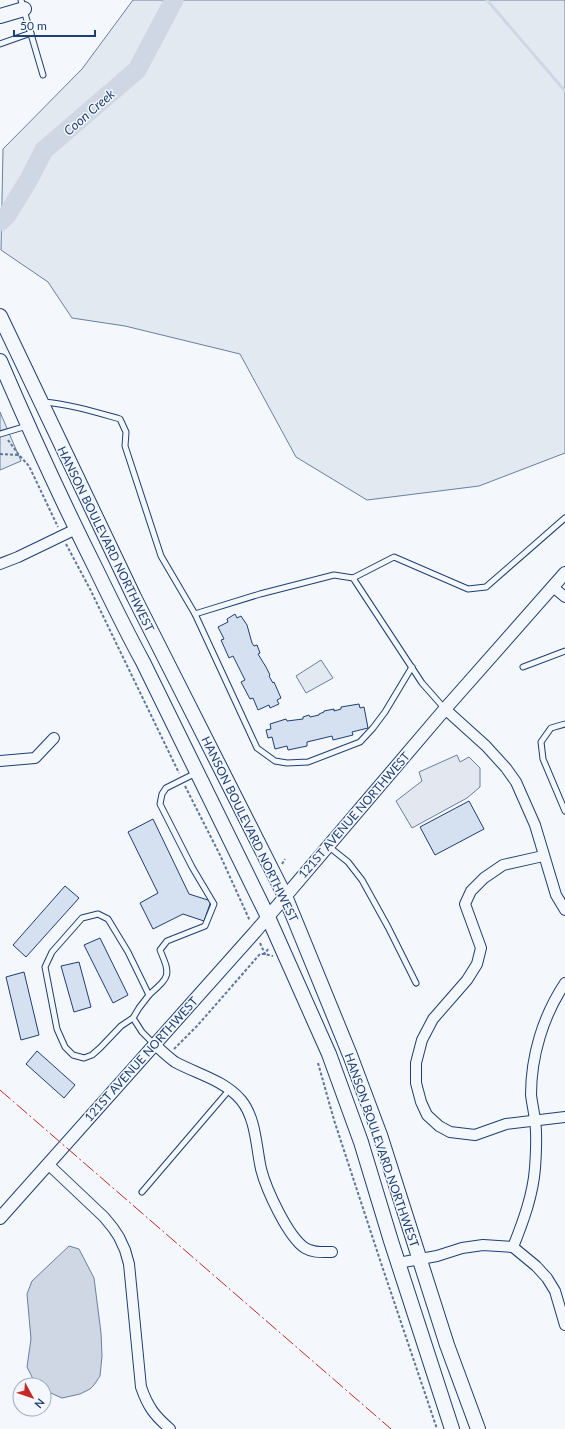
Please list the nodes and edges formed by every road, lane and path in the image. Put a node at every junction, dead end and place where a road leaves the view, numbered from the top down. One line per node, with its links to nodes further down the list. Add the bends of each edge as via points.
1 (22, 4): 2 (main road); 3 (lane)
2 (0, 16)
3 (31, 33): 4 (lane); 5 (lane)
4 (0, 44)
5 (43, 75)
6 (0, 316): 8 (main road, HANSON BOULEVARD NORTHWEST)
7 (0, 361): 9 (main road, HANSON BOULEVARD NORTHWEST)
8 (40, 402): 21 (lane, via 59,403 120,419 126,432 125,446 161,556); 22 (main road, HANSON BOULEVARD NORTHWEST)
9 (28, 426): 10 (lane); 14 (main road, HANSON BOULEVARD NORTHWEST); 22 (main road, via 36,425 46,431 135,615)
10 (2, 433): 12 (path)
11 (0, 454): 12 (path)
12 (19, 455): 15 (path, via 29,466)
13 (565, 518): 18 (lane, via 486,587 468,589 394,557)
14 (76, 529): 15 (street); 30 (main road, HANSON BOULEVARD NORTHWEST)
15 (62, 536): 16 (street); 31 (path)
16 (0, 564)
17 (565, 573): 19 (street, 121ST AVENUE NORTHWEST)
18 (353, 578): 21 (lane, via 334,574); 24 (lane)
19 (553, 587): 20 (street); 26 (street, 121ST AVENUE NORTHWEST)
20 (565, 597)
21 (195, 614): 24 (lane, via 257,748 275,761 308,762 360,742 385,712)
22 (149, 627): 35 (main road, HANSON BOULEVARD NORTHWEST)
23 (565, 651): 25 (lane)
24 (412, 667): 26 (lane, via 422,683)
25 (523, 667)
26 (445, 709): 33 (street, 121ST AVENUE NORTHWEST); 34 (street, via 486,746 516,782 535,825)
27 (565, 724): 32 (lane, via 551,728 541,742 543,759)
28 (54, 738): 29 (street, via 35,758)
29 (0, 761)
30 (197, 772): 31 (lane); 38 (main road, HANSON BOULEVARD NORTHWEST)
31 (182, 779): 37 (path); 42 (lane, via 166,788 160,804 214,904 205,926 167,941 160,950 168,971 166,978)
32 (565, 811)
33 (328, 845): 35 (street, 121ST AVENUE NORTHWEST); 41 (lane, via 348,862 362,880)
34 (543, 856): 36 (street, via 556,895); 49 (street, via 503,865 471,891 465,904 481,948 477,964 467,980 433,1020 422,1040 416,1064 416,1083 427,1115 450,1132 475,1135 506,1124)
35 (285, 896): 38 (street, 121ST AVENUE NORTHWEST); 55 (main road, HANSON BOULEVARD NORTHWEST, via 350,1055)
36 (565, 910)
37 (247, 911)
38 (268, 917): 44 (street, 121ST AVENUE NORTHWEST); 56 (main road, HANSON BOULEVARD NORTHWEST, via 329,1054 361,1142)
39 (275, 960): 45 (path, via 269,954 260,954)
40 (565, 983): 49 (street, via 550,1008 541,1031 533,1069 531,1096)
41 (416, 984)
42 (149, 995): 43 (lane); 43 (lane, via 128,952 108,920 98,914 82,918 52,952 45,966 57,1029 73,1055 84,1058 92,1054)
43 (133, 1018): 44 (lane)
44 (154, 1044): 45 (street); 50 (street, 121ST AVENUE NORTHWEST)
45 (168, 1056): 47 (street)
46 (318, 1062): 59 (path, via 379,1259)
47 (230, 1089): 51 (lane); 54 (street, via 248,1111 268,1190 297,1241 315,1252)
48 (565, 1117): 49 (street)
49 (535, 1121): 53 (street, via 535,1168 532,1189)
50 (48, 1164): 52 (street, 121ST AVENUE NORTHWEST); 58 (street, via 104,1217 125,1250 129,1264 141,1387 151,1410)
51 (142, 1192)
52 (0, 1218)
53 (513, 1247): 55 (street, via 462,1248); 57 (street, via 547,1278 555,1291)
54 (332, 1252)
55 (420, 1258): 56 (street); 61 (main road, HANSON BOULEVARD NORTHWEST, via 447,1345)
56 (398, 1263): 60 (main road, HANSON BOULEVARD NORTHWEST)
57 (565, 1325)
58 (170, 1429)
59 (437, 1429)
60 (452, 1429)
61 (478, 1429)

